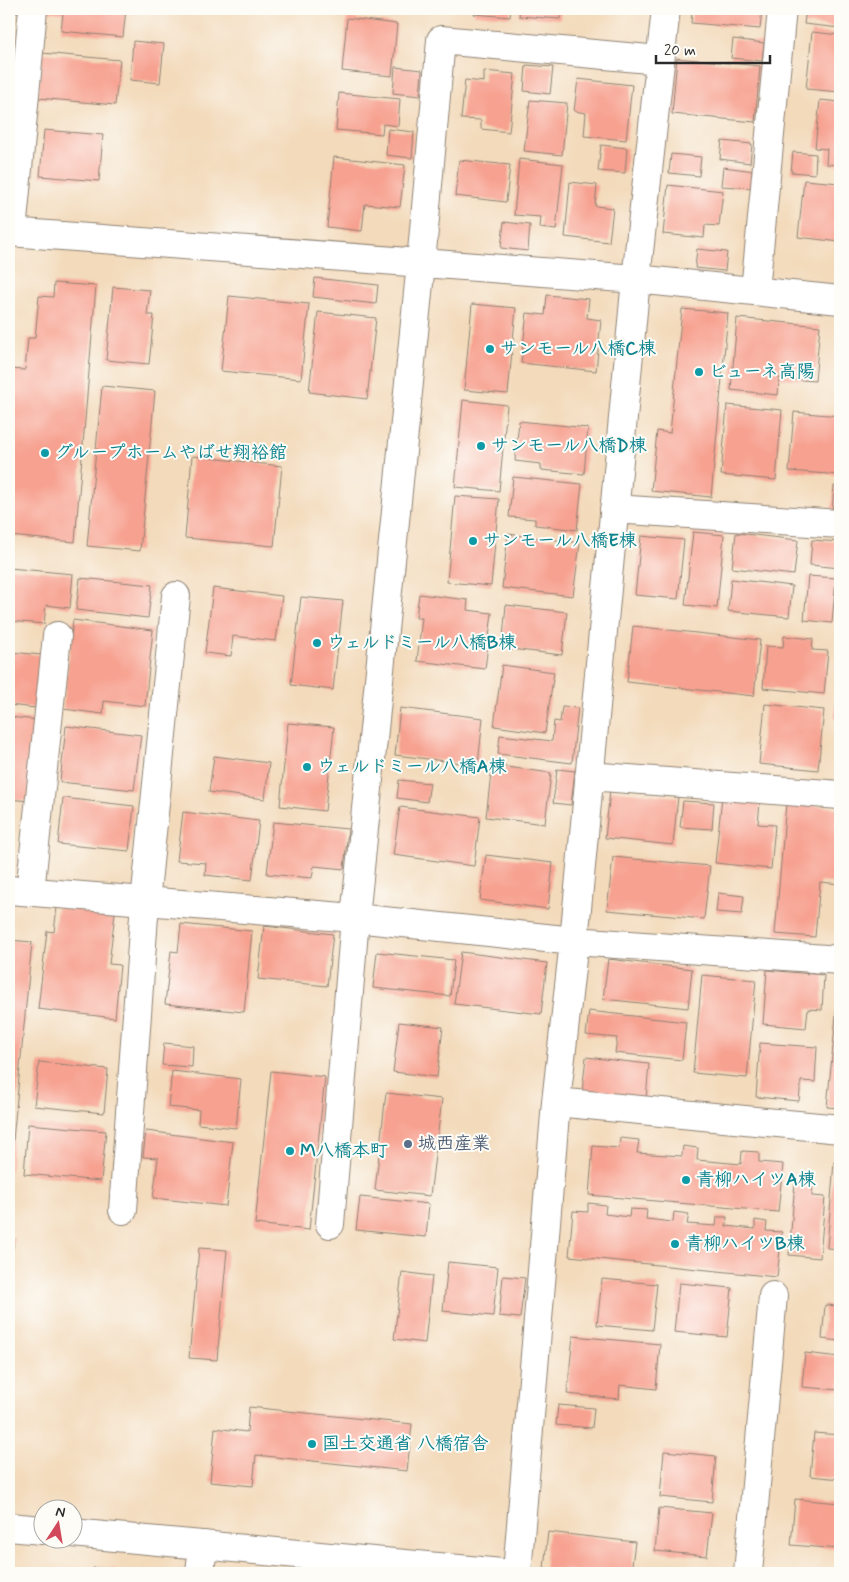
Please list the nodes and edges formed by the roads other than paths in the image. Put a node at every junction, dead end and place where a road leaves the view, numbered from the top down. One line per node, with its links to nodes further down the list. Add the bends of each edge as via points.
1 (33, 9): 5 (street)
2 (666, 9): 4 (street)
3 (782, 9): 8 (street)
4 (660, 60): 6 (street, via 442,40); 7 (street)
5 (10, 232): 6 (street)
6 (421, 263): 7 (street); 18 (street)
7 (636, 279): 8 (street); 10 (street)
8 (755, 291): 9 (street)
9 (840, 300)
10 (614, 509): 11 (street); 14 (street)
11 (840, 524)
12 (176, 596): 17 (street)
13 (57, 636): 16 (street)
14 (589, 776): 15 (street); 19 (street)
15 (840, 795)
16 (19, 891): 17 (street)
17 (145, 902): 18 (street); 23 (street)
18 (355, 918): 19 (street); 24 (street)
19 (574, 941): 20 (street); 21 (street)
20 (840, 960)
21 (556, 1102): 22 (street); 32 (street)
22 (840, 1130)
23 (123, 1210)
24 (330, 1224)
25 (773, 1296): 33 (street)
26 (9, 1527): 27 (street)
27 (32, 1529)
28 (82, 1534): 29 (street)
29 (202, 1545): 30 (street); 31 (street)
30 (200, 1573)
31 (502, 1573)
32 (516, 1573)
33 (748, 1573)

